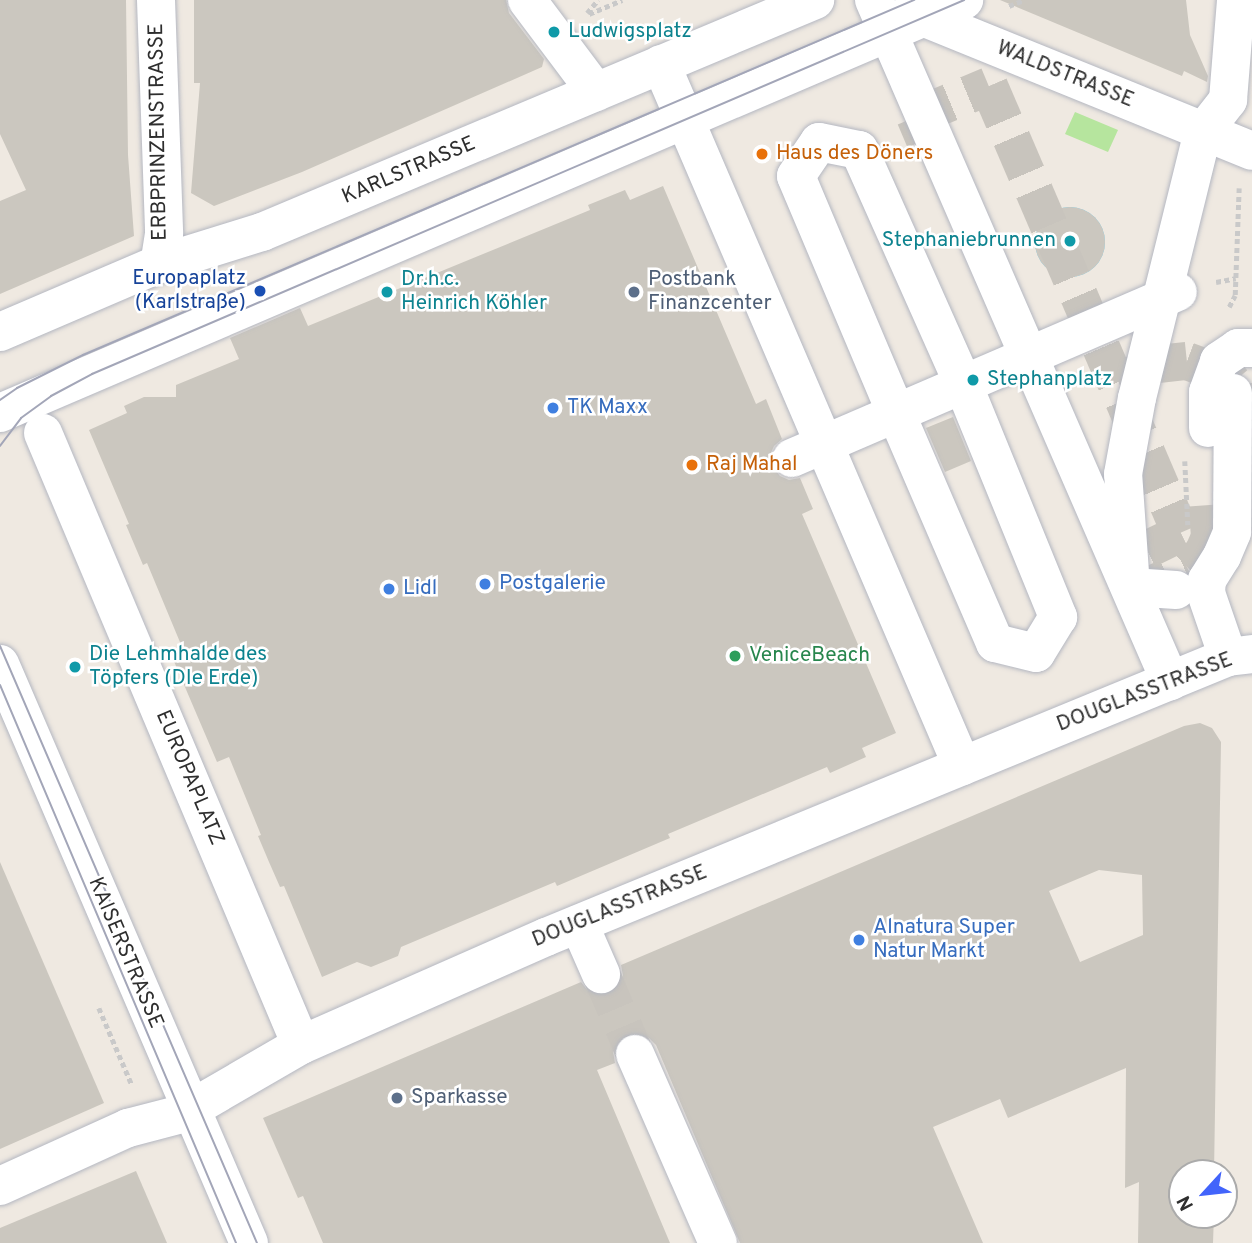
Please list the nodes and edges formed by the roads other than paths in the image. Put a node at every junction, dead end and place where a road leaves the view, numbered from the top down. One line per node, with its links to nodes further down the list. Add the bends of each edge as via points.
1 (156, 0): 13 (street, ERBPRINZENSTRASSE, via 164,234)
2 (527, 0): 9 (street)
3 (815, 0): 8 (street, KARLSTRASSE)
4 (964, 0): 7 (street)
5 (1236, 0): 11 (street, via 1228,100)
6 (880, 11): 7 (street, WALDSTRASSE); 10 (street); 17 (street)
7 (924, 17): 11 (street, WALDSTRASSE)
8 (661, 64): 9 (street, KARLSTRASSE); 10 (street)
9 (596, 92): 13 (street, KARLSTRASSE, via 262,232)
10 (685, 119): 20 (street); 23 (street)
11 (1203, 132): 12 (street, WALDSTRASSE); 14 (street)
12 (1252, 151)
13 (159, 264): 15 (street, KARLSTRASSE)
14 (1177, 292): 17 (street); 25 (street, via 1137,398 1124,474)
15 (0, 332)
16 (1252, 348): 24 (street, via 1225,354 1213,375)
17 (1027, 356): 18 (street); 25 (street)
18 (963, 384): 21 (street); 21 (street, via 1058,617 1036,653 995,643); 21 (street, via 859,150 819,142 796,176)
19 (1233, 393): 27 (street, via 1232,532 1207,580 1206,593)
20 (0, 413)
21 (896, 413): 23 (street)
22 (44, 433): 33 (street, EUROPAPLATZ)
23 (808, 451): 30 (street)
24 (1208, 505)
25 (1131, 587): 26 (street); 29 (street)
26 (1176, 590)
27 (1240, 656): 29 (street, DOUGLASSTRASSE)
28 (0, 664): 35 (street, KAISERSTRASSE)
29 (1170, 681): 30 (street, DOUGLASSTRASSE)
30 (962, 766): 31 (street, DOUGLASSTRASSE)
31 (579, 924): 32 (street); 33 (street, DOUGLASSTRASSE)
32 (601, 974)
33 (301, 1045): 35 (street, DOUGLASSTRASSE)
34 (635, 1054): 38 (street)
35 (190, 1093): 36 (street, DOUGLASSTRASSE, via 128,1128); 37 (street, KAISERSTRASSE)
36 (0, 1186)
37 (249, 1243)
38 (718, 1243)

